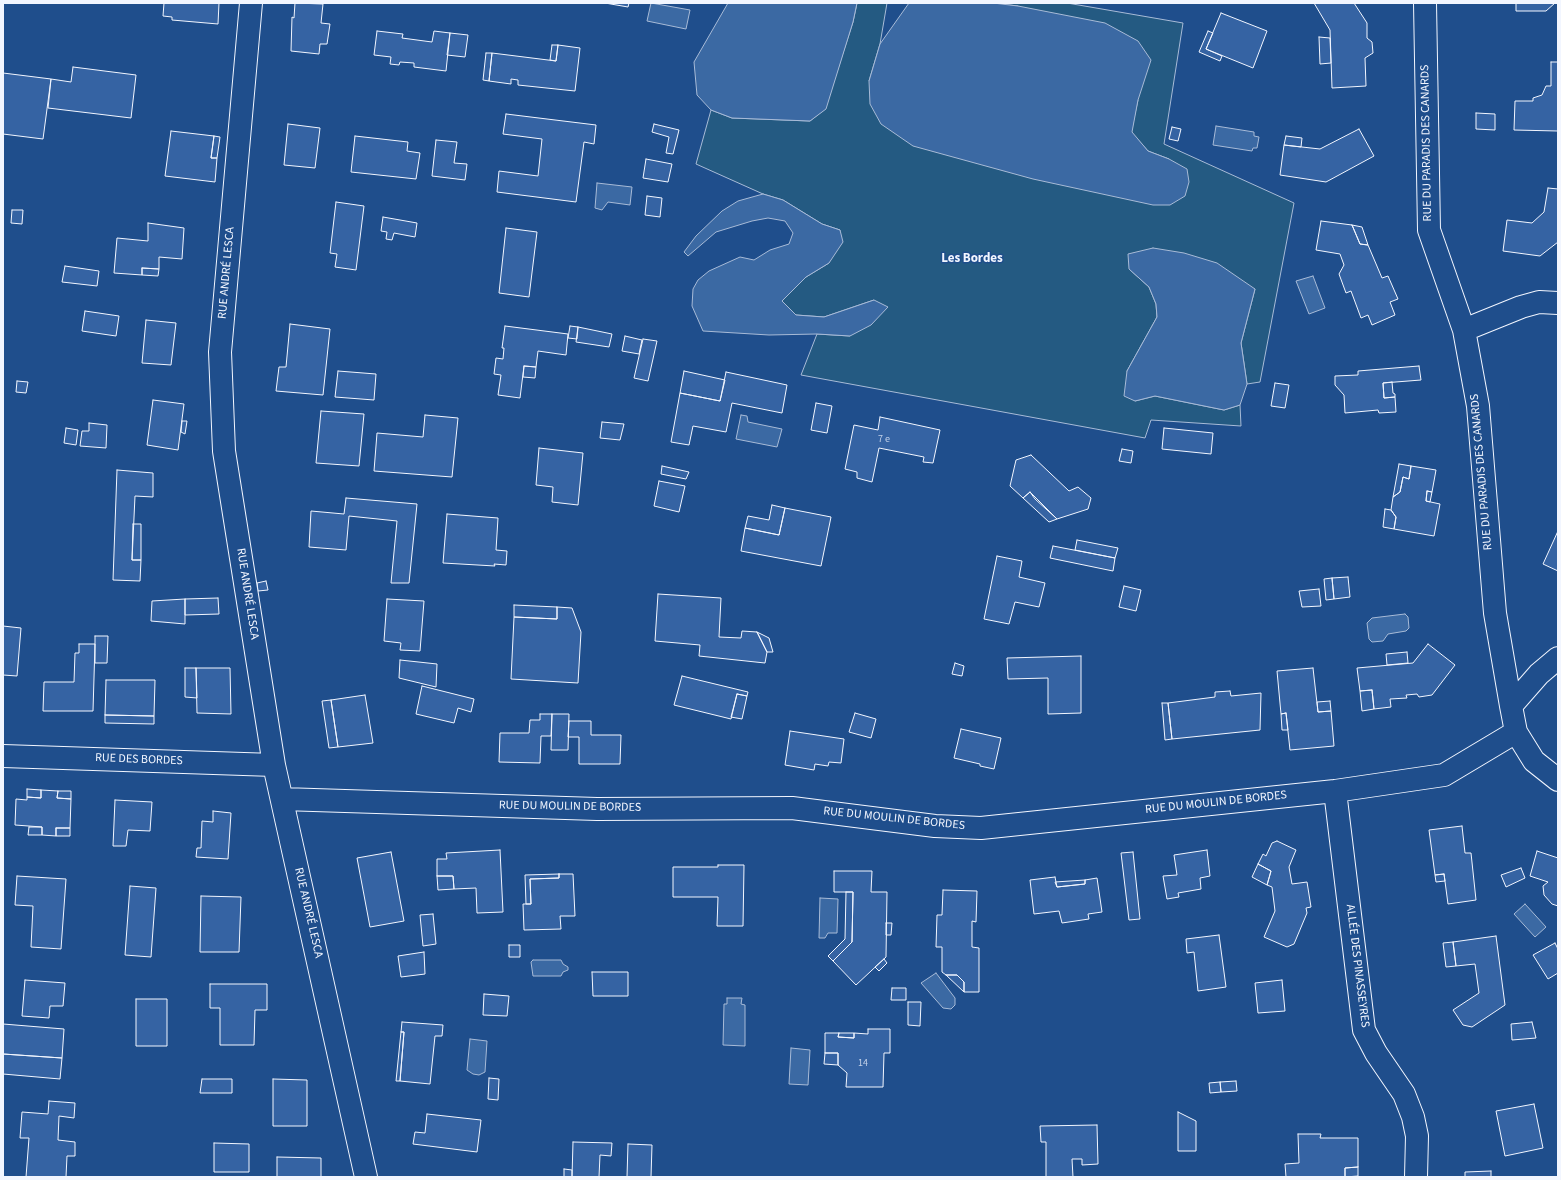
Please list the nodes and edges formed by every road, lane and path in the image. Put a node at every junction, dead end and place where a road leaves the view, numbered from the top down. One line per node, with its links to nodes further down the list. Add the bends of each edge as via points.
1 (251, 3): 9 (street, RUE ANDRÉ LESCA, via 220,352 224,451)
2 (1425, 3): 4 (street, RUE DU PARADIS DES CANARDS, via 1429,230)
3 (1558, 303): 4 (street, via 1539,302 1521,307)
4 (1464, 330): 6 (street, RUE DU PARADIS DES CANARDS, via 1478,406 1495,613)
5 (1558, 658): 6 (street, via 1539,674)
6 (1511, 706): 7 (street)
7 (1516, 732): 10 (street, via 1534,761); 11 (street, RUE DU MOULIN DE BORDES, via 1444,775)
8 (3, 756): 9 (street, RUE DES BORDES)
9 (274, 764): 12 (street, RUE ANDRÉ LESCA)
10 (1558, 780)
11 (1335, 791): 12 (street, RUE DU MOULIN DE BORDES, via 981,828 935,826 792,808 597,809); 14 (street, ALLÉE DES PINASSEYRES, via 1364,1030 1376,1053 1404,1094 1413,1117 1417,1136)
12 (282, 799): 13 (street, RUE ANDRÉ LESCA)
13 (366, 1177)
14 (1416, 1177)

